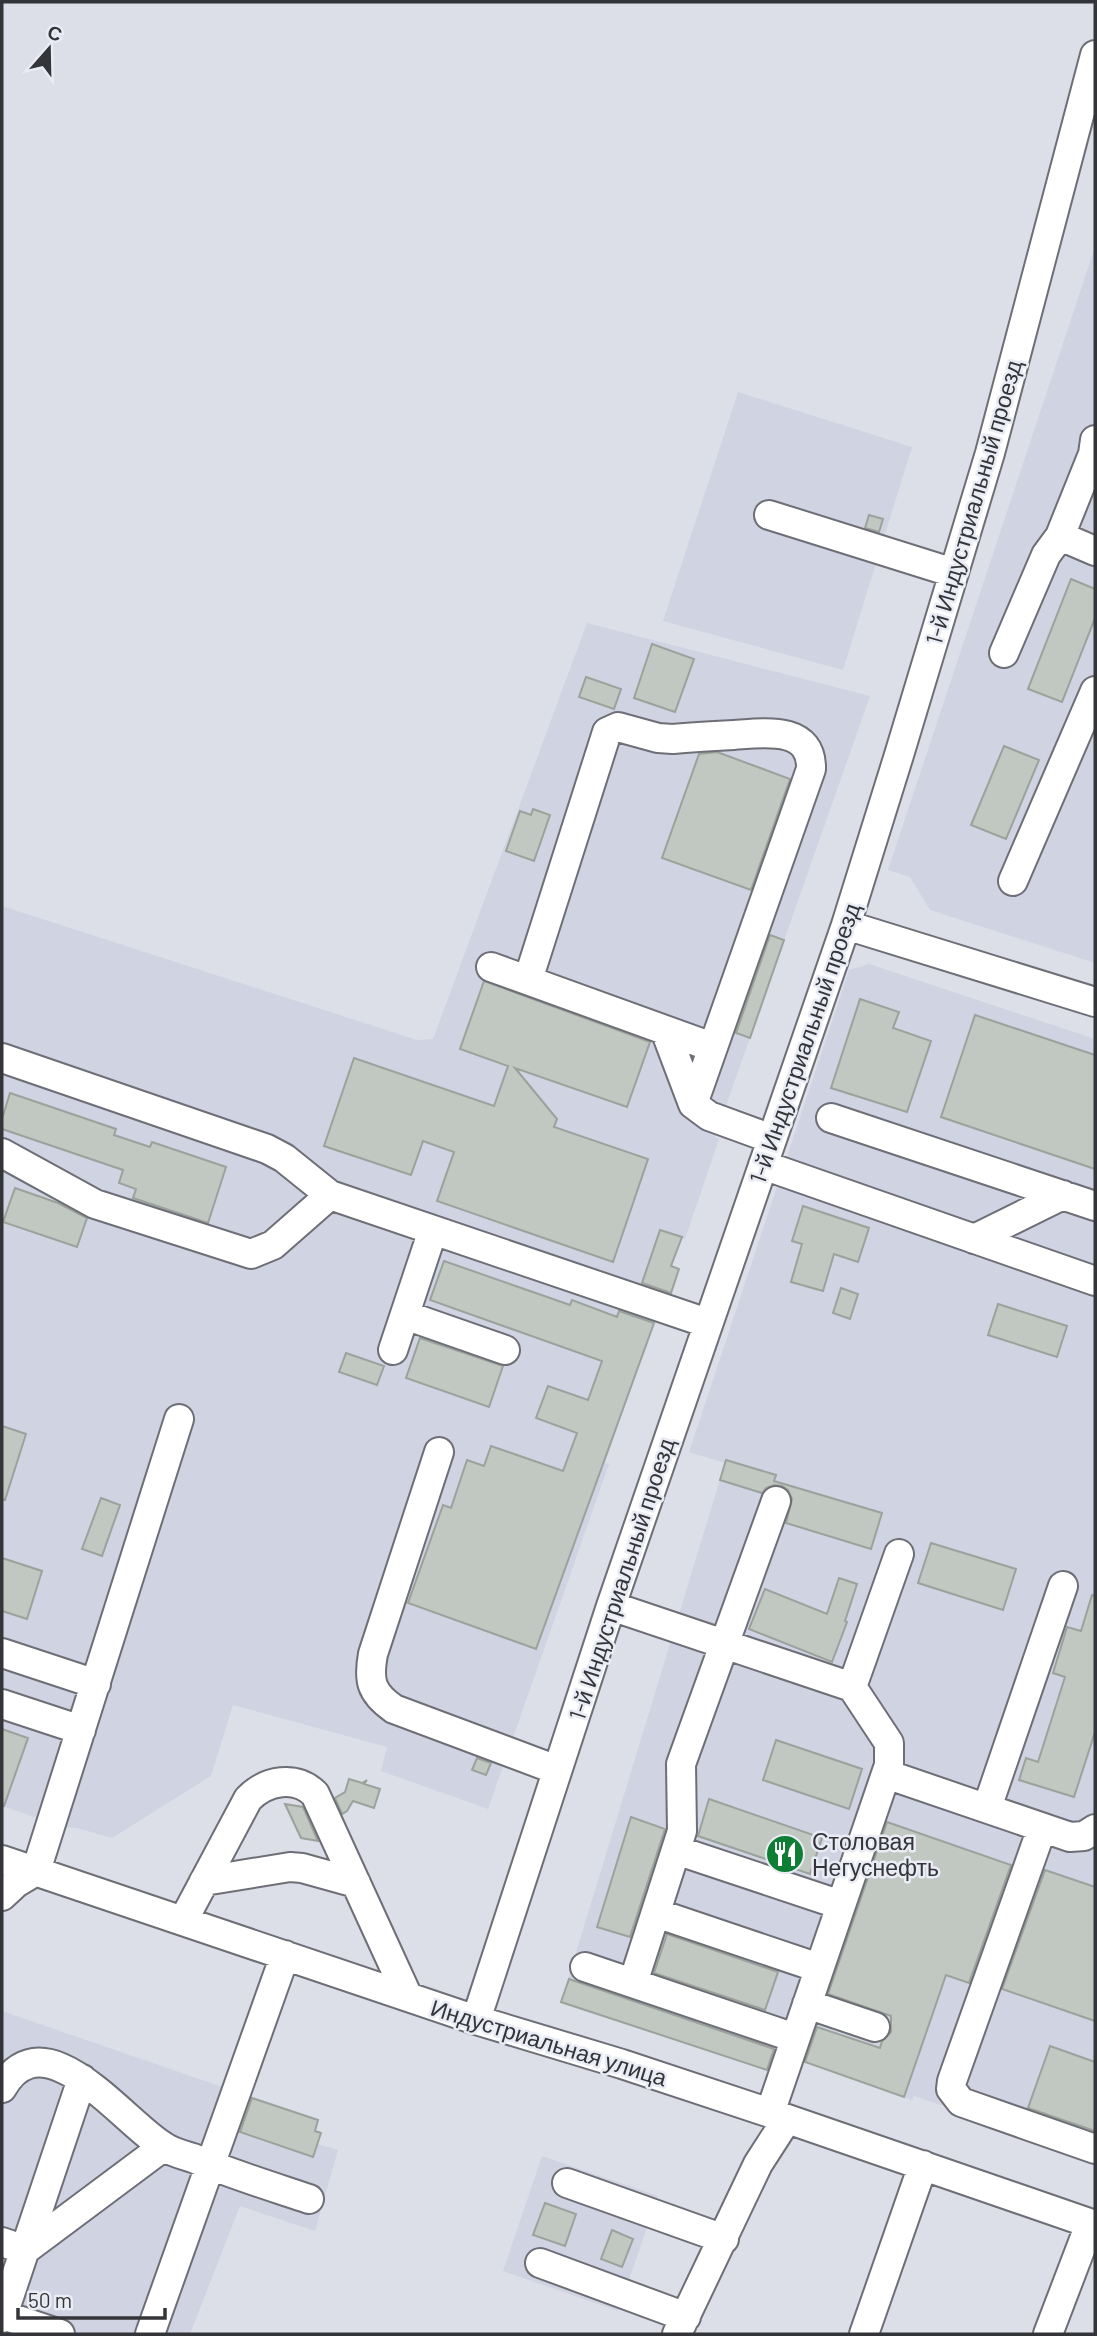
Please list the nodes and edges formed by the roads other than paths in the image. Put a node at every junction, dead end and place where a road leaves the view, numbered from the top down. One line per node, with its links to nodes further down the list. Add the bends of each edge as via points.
1 (1095, 55): 6 (street, 1-й Индустриальный проезд)
2 (1095, 440): 4 (street)
3 (769, 515): 6 (street)
4 (1060, 536): 5 (street); 7 (street, via 1046,555)
5 (1095, 551)
6 (954, 573): 10 (street, 1-й Индустриальный проезд)
7 (1004, 653)
8 (1095, 691): 9 (street)
9 (1013, 881)
10 (846, 925): 13 (street); 19 (street, 1-й Индустриальный проезд)
11 (491, 967): 12 (street)
12 (528, 980): 14 (street); 15 (street, via 607,732 618,727 658,738 786,735 806,748 811,769)
13 (1095, 1002)
14 (665, 1030): 15 (street); 17 (street)
15 (712, 1047): 17 (street)
16 (2, 1058): 21 (street, via 267,1149)
17 (693, 1104): 19 (street)
18 (831, 1118): 22 (street)
19 (767, 1152): 25 (street); 28 (street, 1-й Индустриальный проезд)
20 (2, 1153): 21 (street, via 95,1204 251,1254 273,1245)
21 (330, 1195): 24 (street)
22 (1063, 1195): 23 (street); 25 (street)
23 (1095, 1206)
24 (433, 1230): 27 (street); 28 (street)
25 (974, 1239): 26 (street)
26 (1095, 1281)
27 (405, 1315): 29 (street); 30 (street)
28 (707, 1323): 36 (street, 1-й Индустриальный проезд)
29 (393, 1350)
30 (505, 1350)
31 (179, 1419): 39 (street)
32 (439, 1452): 43 (street, via 373,1654 372,1686 394,1709)
33 (776, 1501): 37 (street)
34 (899, 1554): 40 (street)
35 (1063, 1586): 45 (street)
36 (611, 1606): 37 (street); 43 (street, 1-й Индустриальный проезд)
37 (725, 1644): 40 (street); 48 (street, via 681,1764 682,1821)
38 (2, 1653): 39 (street)
39 (96, 1684): 42 (street)
40 (852, 1687): 44 (street, via 889,1743)
41 (2, 1704): 42 (street)
42 (81, 1730): 50 (street)
43 (557, 1770): 63 (street, 1-й Индустриальный проезд)
44 (886, 1774): 45 (street); 54 (street)
45 (987, 1808): 46 (street)
46 (1042, 1828): 47 (street, via 1070,1837); 70 (street, via 951,2089 961,2102)
47 (1095, 1829)
48 (676, 1850): 54 (street); 55 (street)
49 (2, 1860): 50 (street, Индустриальная улица)
50 (36, 1871): 53 (street); 56 (street, Индустриальная улица)
51 (204, 1881): 52 (street, via 290,1867); 52 (street, via 248,1799 265,1786 288,1781 307,1786 315,1794); 56 (street)
52 (356, 1883): 61 (street)
53 (2, 1896)
54 (841, 1905): 59 (street)
55 (656, 1913): 59 (street); 60 (street)
56 (183, 1921): 57 (street, Индустриальная улица)
57 (285, 1955): 61 (street, Индустриальная улица); 71 (street)
58 (585, 1967): 60 (street)
59 (819, 1968): 62 (street)
60 (633, 1983): 65 (street)
61 (408, 1997): 63 (street, Индустриальная улица)
62 (807, 2004): 64 (street); 65 (street)
63 (476, 2020): 68 (street, Индустриальная улица)
64 (875, 2027)
65 (796, 2038): 68 (street)
66 (82, 2079): 67 (street, via 38,2063 14,2072); 69 (street); 77 (street)
67 (2, 2088)
68 (779, 2116): 72 (street, Индустриальная улица); 76 (street)
69 (163, 2147): 71 (street); 77 (street)
70 (1095, 2149)
71 (210, 2165): 74 (street); 82 (street)
72 (923, 2165): 75 (street, Индустриальная улица); 83 (street)
73 (567, 2183): 76 (street)
74 (309, 2199)
75 (1093, 2225): 84 (street)
76 (724, 2239): 80 (street)
77 (13, 2246): 79 (street)
78 (540, 2263): 80 (street)
79 (2, 2317): 81 (street)
80 (682, 2325)
81 (60, 2334)
82 (150, 2334)
83 (864, 2334)
84 (1048, 2334)

